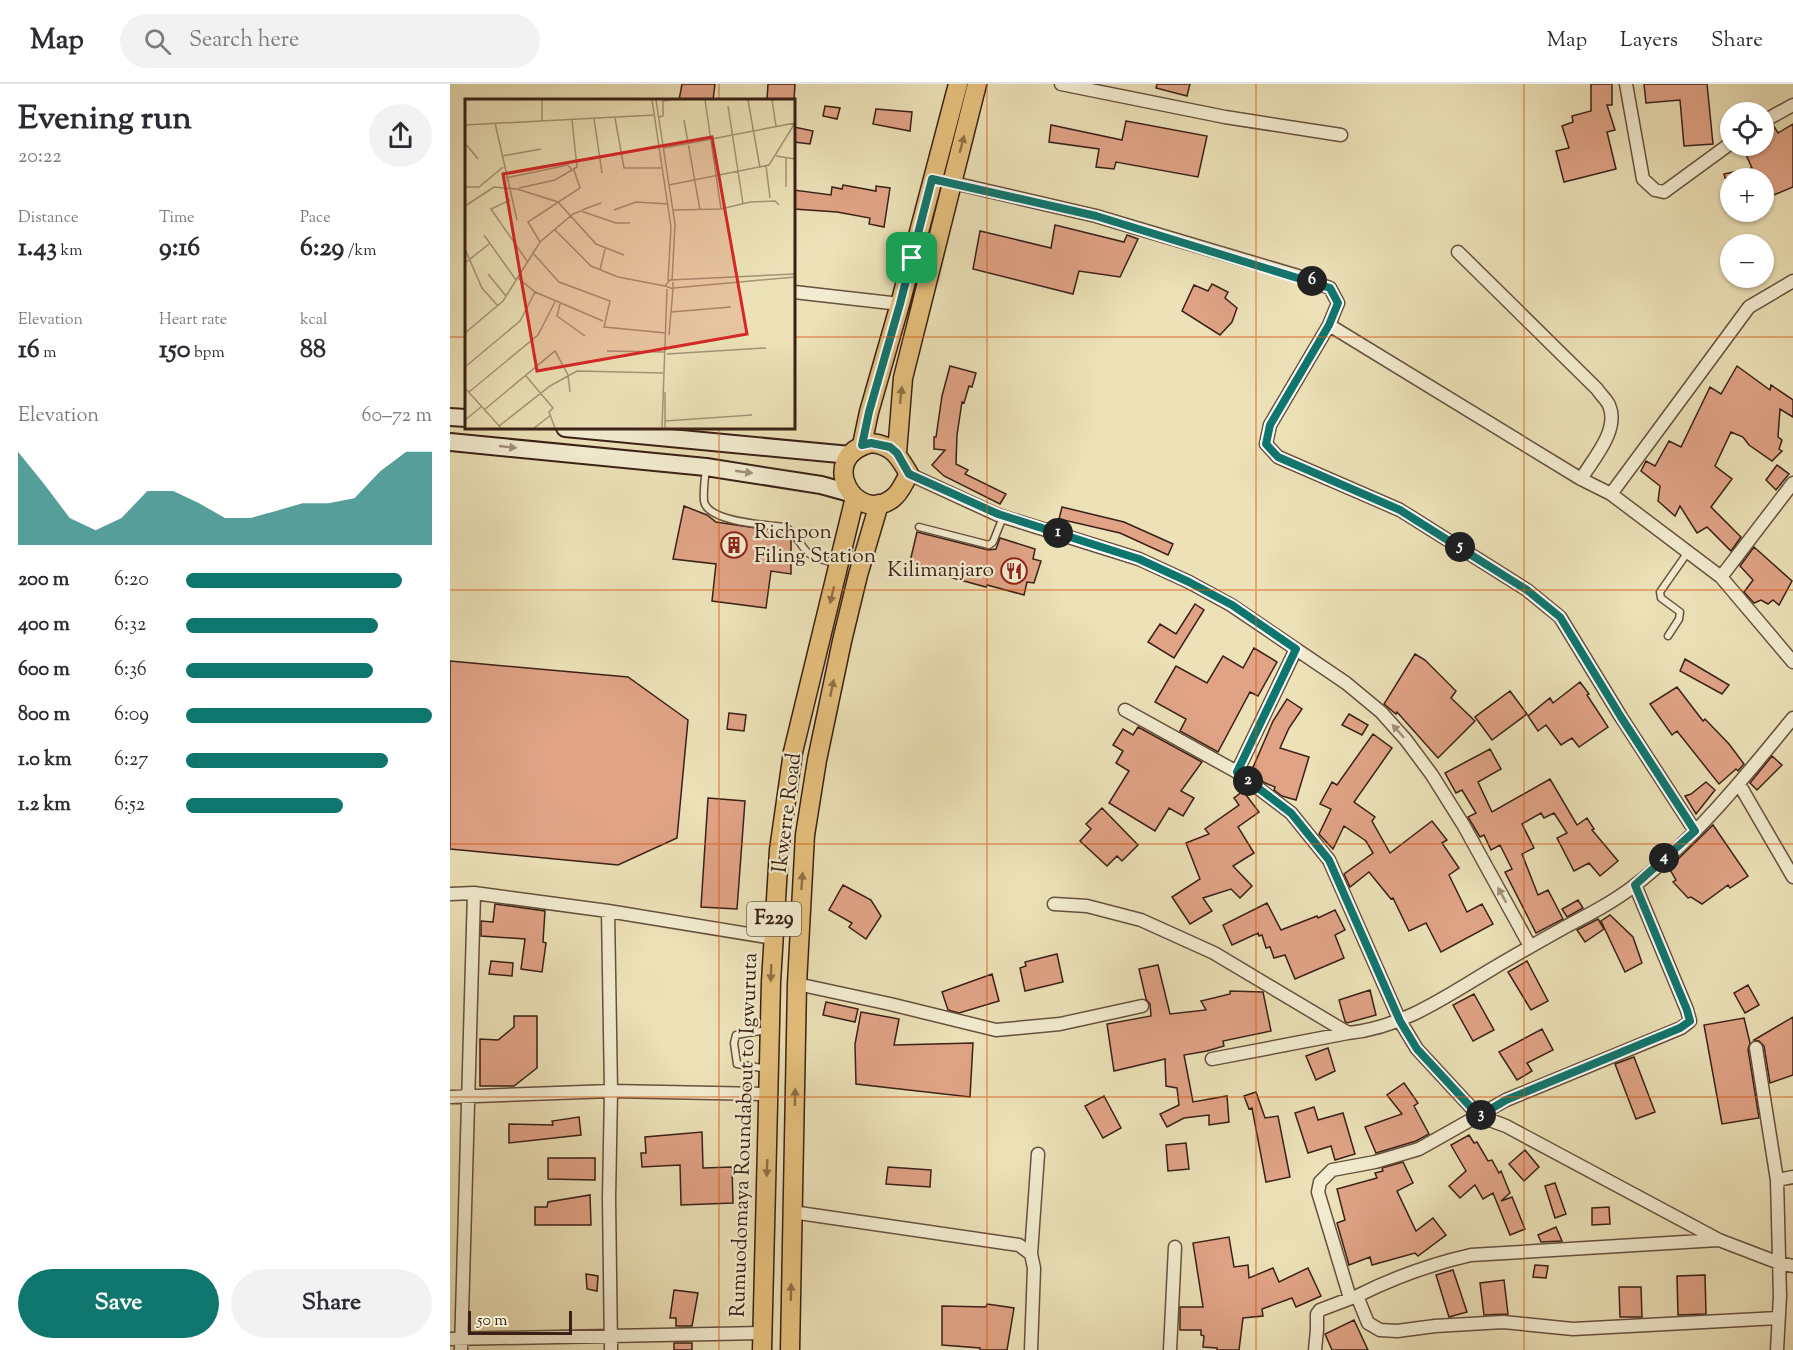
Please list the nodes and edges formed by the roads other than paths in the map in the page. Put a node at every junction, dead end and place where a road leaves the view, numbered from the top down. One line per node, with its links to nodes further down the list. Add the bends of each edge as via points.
1 (958, 84): 9 (main road, F229)
2 (977, 84): 10 (main road, one-way to 2)
3 (1061, 84): 7 (street, via 1225,117)
4 (1626, 84): 8 (street, via 1643,178 1654,190 1664,192)
5 (1793, 105): 6 (street)
6 (1774, 115)
7 (1341, 135)
8 (1720, 151)
9 (932, 179): 10 (street); 14 (main road, F229)
10 (952, 183): 15 (street, via 1096,216 1330,288 1338,303); 21 (main road, one-way to 10, via 903,378)
11 (1458, 252): 24 (street, via 1609,404 1609,433)
12 (1793, 281): 26 (street, via 1749,308)
13 (795, 292): 14 (street)
14 (900, 304): 20 (main road, F229)
15 (1329, 325): 24 (street); 41 (street, via 1270,425 1266,444 1278,457 1400,510 1527,590 1560,617)
16 (450, 417): 17 (main road)
17 (465, 418)
18 (578, 429): 20 (main road)
19 (450, 442): 22 (main road, one-way to 22)
20 (856, 450): 21 (main road, via 871,443 890,447); 27 (main road, F229, via 843,474)
21 (897, 453): 23 (main road)
22 (706, 467): 27 (main road, one-way to 27, via 801,481); 32 (lane, via 704,501 712,513 785,527 808,553)
23 (909, 474): 28 (main road, via 894,497); 29 (street)
24 (1581, 479): 26 (street)
25 (1793, 483): 33 (street)
26 (1611, 494): 31 (street)
27 (852, 495): 28 (main road, via 866,503); 32 (main road, Rumuodomaya Roundabout to Igwuruta / F229)
28 (879, 504): 50 (main road, Ikwerre Road / F229, one-way to 28, via 805,835 816,760 844,631)
29 (1004, 516): 30 (lane, via 989,545); 35 (street, via 1139,559 1232,605)
30 (920, 527)
31 (1688, 552): 33 (street); 34 (lane, via 1660,592 1661,598 1680,612)
32 (839, 564): 48 (main road, Rumuodomaya Roundabout to Igwuruta / F229, one-way to 48, via 793,752)
33 (1721, 577): 36 (street)
34 (1668, 636)
35 (1296, 649): 39 (street); 49 (street, one-way to 35, via 1464,826 1406,740 1381,712 1346,683)
36 (1793, 662)
37 (1125, 710): 39 (street)
38 (1793, 718): 40 (street)
39 (1237, 772): 52 (street, via 1291,813 1329,860)
40 (1739, 784): 41 (street); 42 (street)
41 (1695, 831): 43 (street)
42 (1793, 877)
43 (1635, 885): 49 (street); 62 (street, via 1690,1021 1506,1100)
44 (474, 893): 45 (street); 47 (street); 61 (street)
45 (450, 894)
46 (1054, 904): 54 (street, via 1087,906 1141,920 1214,953)
47 (608, 911): 48 (street); 58 (street)
48 (772, 938): 53 (main road, Rumuodomaya Roundabout to Igwuruta / F229, one-way to 53)
49 (1530, 946): 52 (street)
50 (797, 984): 51 (street, via 996,1030 1060,1024); 66 (main road, Ikwerre Road / F229, one-way to 50)
51 (1142, 1006)
52 (1400, 1021): 54 (street); 62 (street, via 1417,1049)
53 (770, 1030): 57 (main road, Rumuodomaya Roundabout to Igwuruta / F229); 57 (lane, via 736,1035 734,1042 737,1064)
54 (1348, 1033): 56 (street)
55 (1756, 1048): 65 (street)
56 (1212, 1059)
57 (770, 1069): 59 (main road, Rumuodomaya Roundabout to Igwuruta / F229)
58 (611, 1092): 59 (street); 61 (street); 74 (street)
59 (769, 1094): 75 (main road, Rumuodomaya Roundabout to Igwuruta / F229, one-way to 75)
60 (450, 1096): 61 (street)
61 (469, 1096): 76 (street)
62 (1479, 1116): 67 (street, via 1506,1126); 72 (street, via 1419,1149 1332,1170 1320,1182 1318,1192)
63 (1038, 1154): 69 (street)
64 (1793, 1177): 65 (street)
65 (1777, 1180): 70 (street)
66 (792, 1212): 69 (street, via 1019,1245); 79 (main road, Ikwerre Road / F229, one-way to 66)
67 (1719, 1240): 70 (street); 72 (street, via 1471,1255 1446,1260)
68 (1175, 1247): 81 (street)
69 (1032, 1254): 80 (street)
70 (1779, 1263): 71 (street); 73 (street)
71 (1793, 1266)
72 (1353, 1297): 73 (street, via 1368,1323 1380,1330 1397,1331 1503,1322 1573,1329); 82 (street, via 1317,1314)
73 (1778, 1318): 83 (street)
74 (611, 1336): 75 (street); 76 (street); 77 (street)
75 (762, 1341): 78 (main road, via 768,1341)
76 (457, 1343)
77 (610, 1350)
78 (772, 1350)
79 (790, 1350)
80 (1031, 1350)
81 (1170, 1350)
82 (1315, 1350)
83 (1778, 1350)

